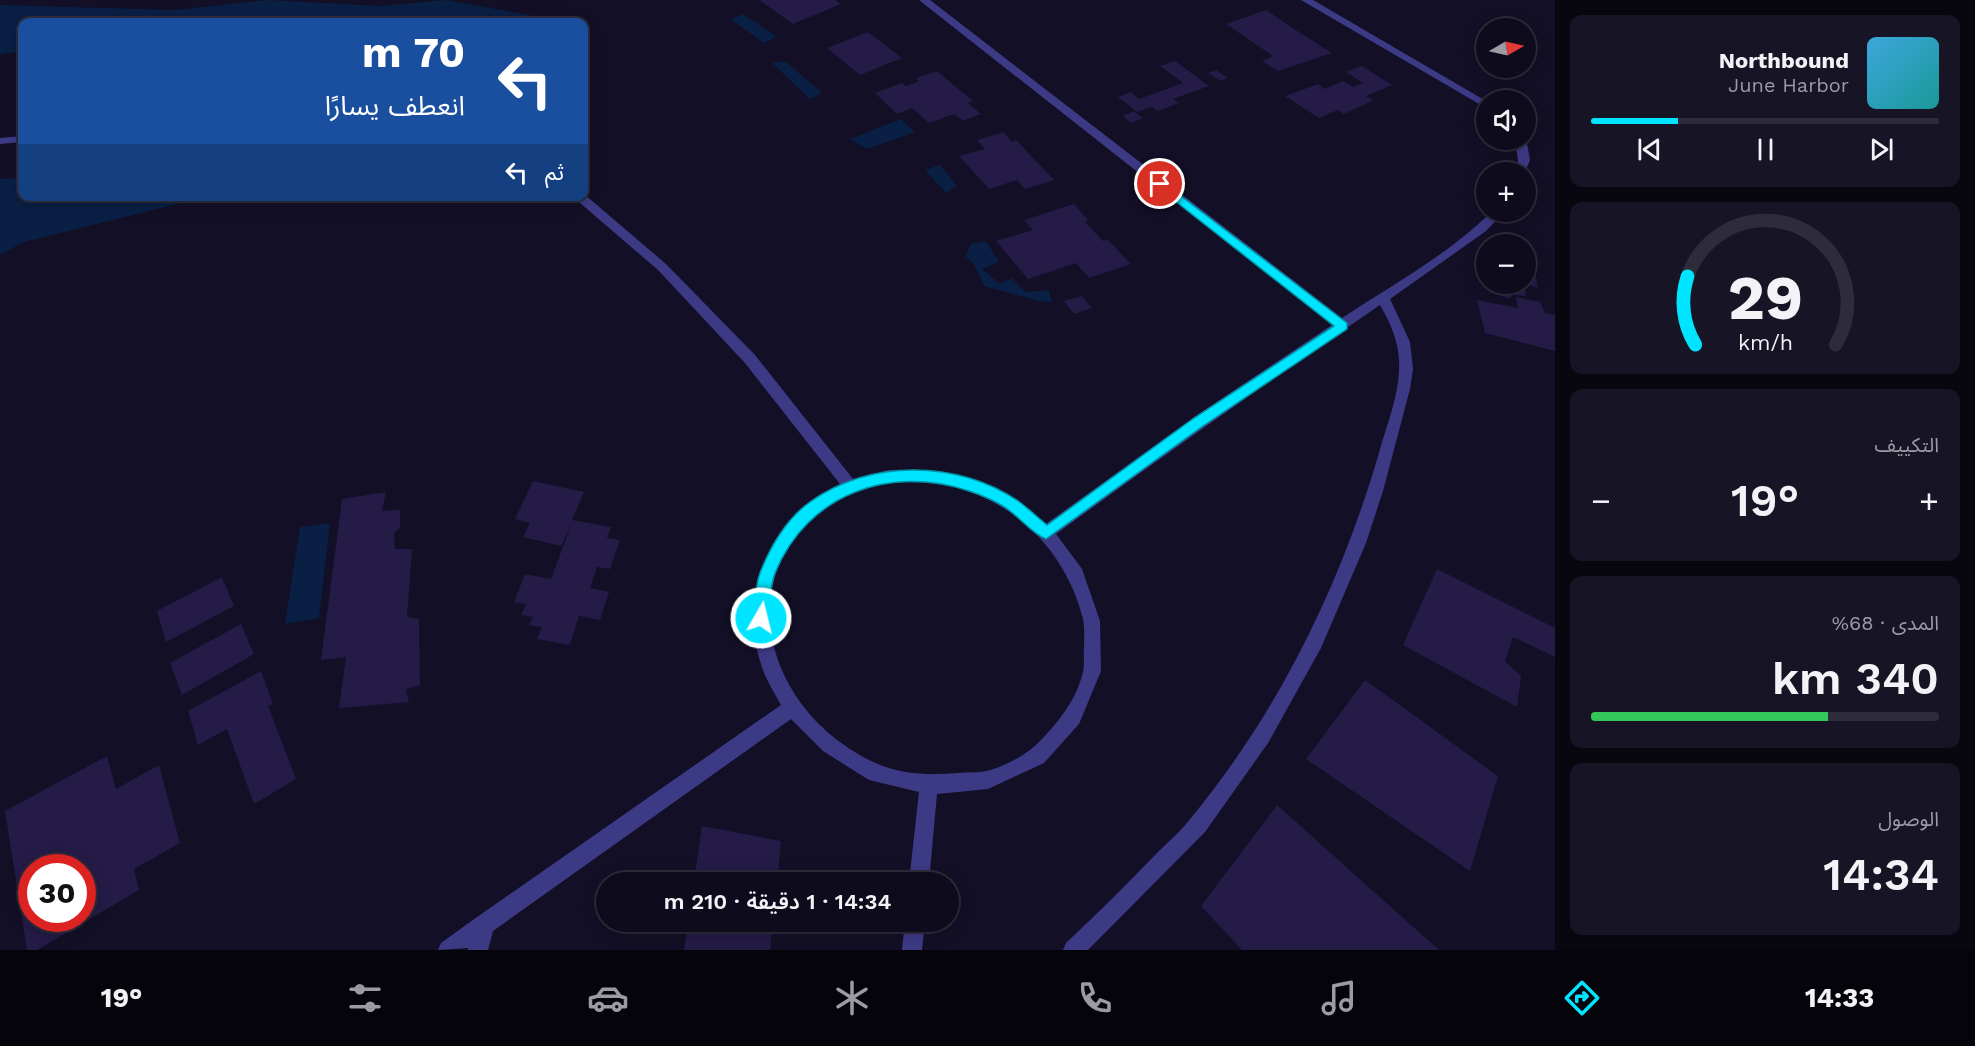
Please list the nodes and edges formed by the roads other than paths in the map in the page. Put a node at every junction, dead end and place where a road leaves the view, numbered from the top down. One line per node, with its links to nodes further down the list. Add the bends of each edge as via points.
1 (924, 0): 9 (street)
2 (1306, 0): 3 (street)
3 (1476, 99)
4 (18, 139): 5 (street)
5 (0, 141)
6 (584, 201): 10 (street, via 662,267 750,359)
7 (1488, 222): 8 (street)
8 (1382, 297): 9 (street); 20 (street, via 1404,342 1404,382 1362,534 1337,597 1265,733 1197,826)
9 (1343, 326): 11 (street, via 1198,422)
10 (850, 486): 11 (street, via 889,476 932,476 963,483 1012,505); 12 (street, via 814,507 793,529 767,575 761,618 770,663)
11 (1046, 533): 13 (street, via 1076,574 1092,621 1092,671 1073,718 1038,757 998,776)
12 (792, 708): 13 (street, via 829,746 876,773); 15 (street)
13 (929, 785): 14 (street)
14 (920, 872)
15 (484, 924): 17 (street); 18 (street)
16 (914, 932): 19 (street)
17 (448, 950)
18 (478, 950)
19 (912, 950)
20 (1073, 950)

